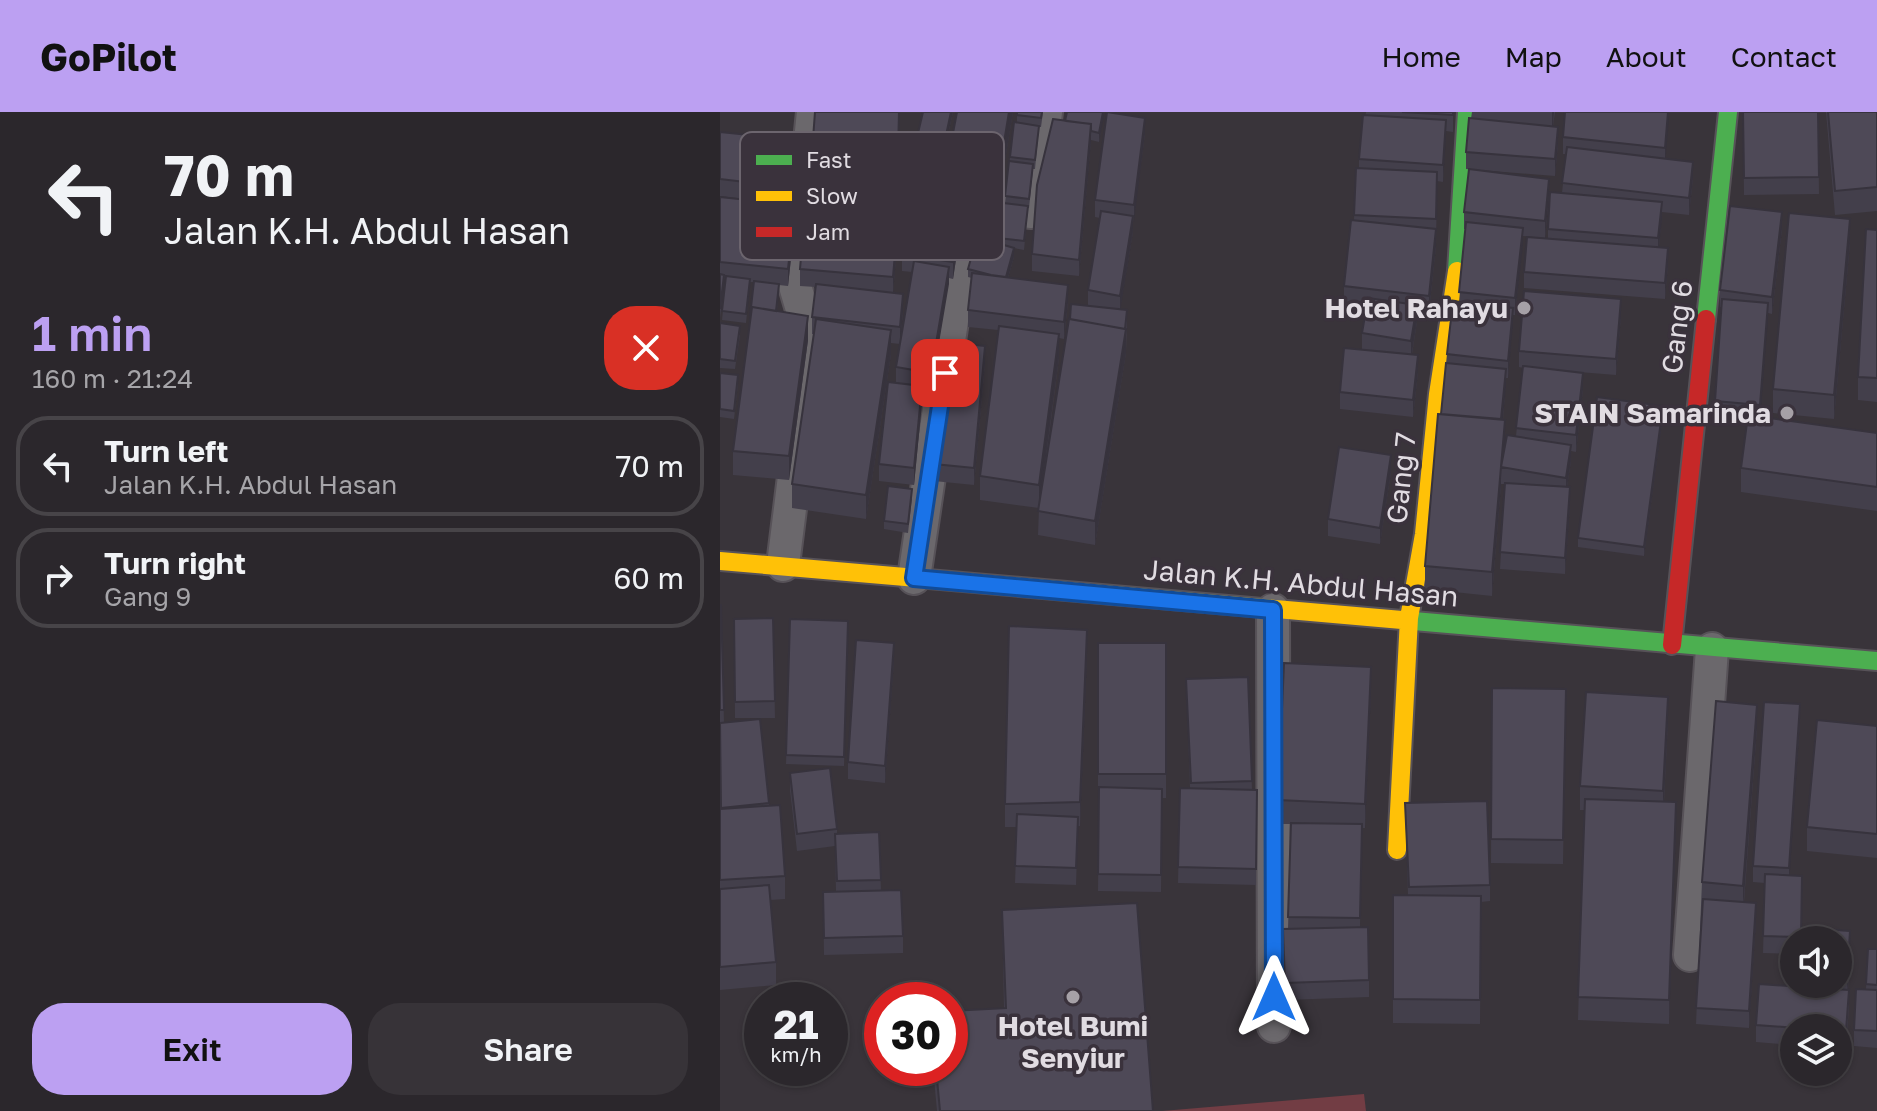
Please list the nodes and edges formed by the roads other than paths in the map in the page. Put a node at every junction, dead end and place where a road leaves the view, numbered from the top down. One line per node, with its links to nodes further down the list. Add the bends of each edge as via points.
1 (813, 112): 5 (street)
2 (1046, 112): 6 (street, via 1032,212)
3 (1467, 112): 13 (street, Gang 7, via 1456,281)
4 (1728, 112): 14 (street, Gang 6, via 1680,520)
5 (811, 132)
6 (1004, 209)
7 (798, 260): 10 (street, via 795,286 811,340)
8 (961, 260): 11 (street)
9 (720, 561): 10 (street, Jalan K.H. Abdul Hasan)
10 (783, 565): 11 (street, Jalan K.H. Abdul Hasan)
11 (914, 578): 12 (street, Jalan K.H. Abdul Hasan)
12 (1273, 610): 13 (street, Jalan K.H. Abdul Hasan); 19 (street)
13 (1409, 618): 14 (street, Jalan K.H. Abdul Hasan); 17 (street, Gang 7)
14 (1672, 645): 15 (street, Jalan K.H. Abdul Hasan)
15 (1712, 649): 16 (street, Jalan K.H. Abdul Hasan); 18 (street)
16 (1877, 661)
17 (1397, 850)
18 (1690, 955)
19 (1274, 1026)

